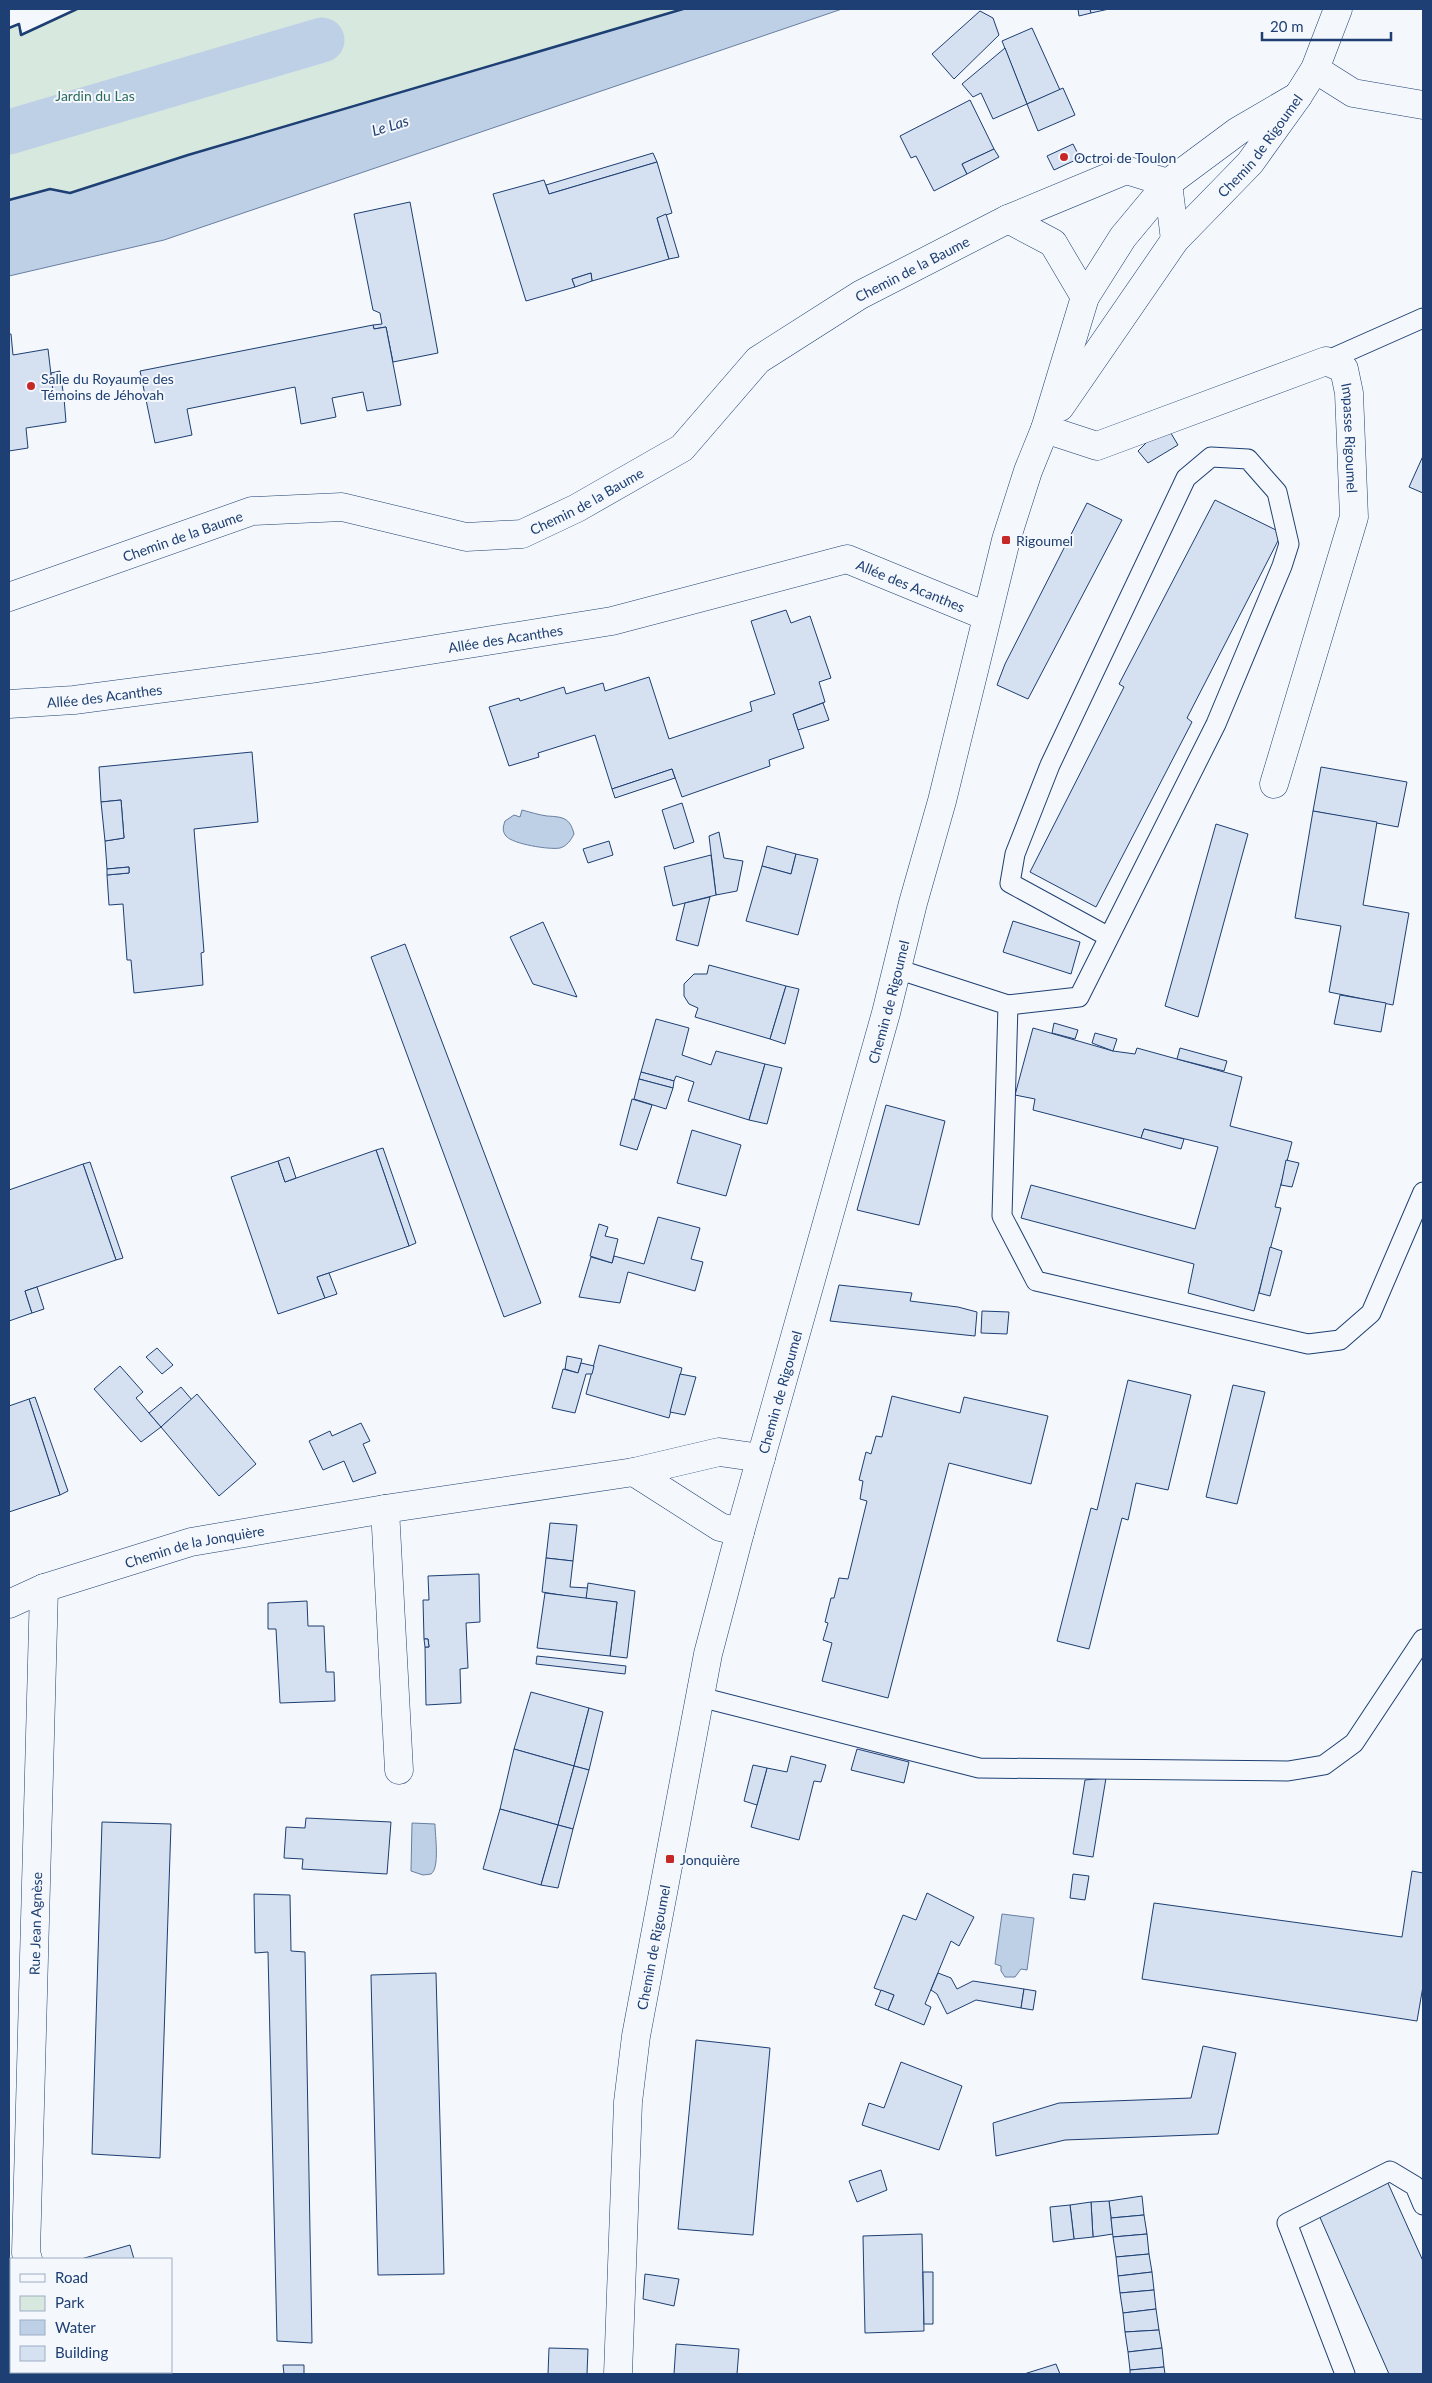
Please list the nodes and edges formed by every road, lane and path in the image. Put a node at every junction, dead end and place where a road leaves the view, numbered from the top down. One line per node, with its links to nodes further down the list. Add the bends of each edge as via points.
1 (1338, 9): 2 (street)
2 (1315, 69): 3 (street); 4 (street, via 1354,93)
3 (1298, 96): 5 (street, Chemin de Rigoumel, via 1238,131); 7 (street, Chemin de Rigoumel, via 1250,163)
4 (1423, 106)
5 (1168, 182): 6 (street, Chemin de la Baume, via 1126,170); 7 (street); 8 (street, Chemin de Rigoumel, via 1123,237)
6 (1008, 220): 8 (street, via 1053,243); 12 (street, Chemin de la Baume, via 860,296 758,360 682,448 577,508 522,534 466,537 342,508 252,511)
7 (1175, 240): 11 (street, Chemin de Rigoumel)
8 (1085, 297): 11 (street, Chemin de Rigoumel)
9 (1423, 318): 10 (lane)
10 (1326, 361): 11 (street, via 1097,446); 15 (street, Impasse Rigoumel, via 1344,369 1347,385 1354,518)
11 (1044, 429): 13 (street, Chemin de Rigoumel, via 1006,540)
12 (9, 597)
13 (986, 616): 14 (street, Allée des Acanthes, via 847,559 612,620 307,669 74,700); 17 (street, Chemin de Rigoumel, via 942,801)
14 (9, 704)
15 (1274, 784)
16 (1110, 937): 16 (lane, via 1216,724 1289,544 1277,492 1248,459 1211,457 1186,478 1050,765 1015,854 1010,883); 18 (lane, via 1079,997)
17 (897, 969): 18 (lane); 20 (street, Chemin de Rigoumel)
18 (1008, 1005): 19 (lane, via 1002,1216 1036,1281 1308,1344 1340,1340 1371,1313)
19 (1423, 1192)
20 (760, 1458): 21 (street, Chemin de la Jonquière, via 720,1452); 23 (street, Chemin de Rigoumel)
21 (634, 1472): 22 (street, Chemin de la Jonquière); 23 (street, via 720,1527)
22 (386, 1509): 24 (street, Chemin de la Jonquière, via 191,1542); 28 (street)
23 (740, 1532): 27 (street, Chemin de Rigoumel)
24 (44, 1588): 25 (street, Chemin de la Jonquière); 30 (street, Rue Jean Agnèse)
25 (9, 1604)
26 (1423, 1639): 27 (lane, via 1354,1743 1324,1765 1288,1770 979,1768)
27 (700, 1697): 31 (street, Chemin de Rigoumel, via 630,2083)
28 (399, 1770)
29 (1423, 2205): 32 (lane, via 1415,2186 1390,2171 1287,2223)
30 (28, 2258)
31 (618, 2374)
32 (1345, 2374)

